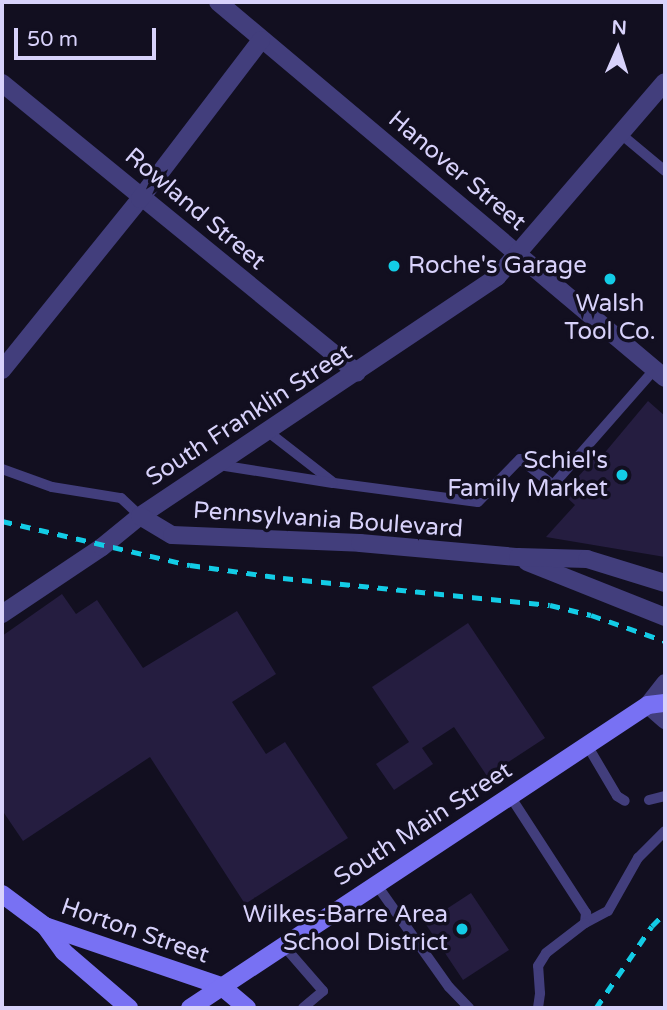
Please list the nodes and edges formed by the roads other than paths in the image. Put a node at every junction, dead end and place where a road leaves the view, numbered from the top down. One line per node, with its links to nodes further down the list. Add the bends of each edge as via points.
1 (218, 2): 2 (street, Hanover Street)
2 (239, 8): 3 (street, Hanover Street)
3 (261, 40): 8 (street); 9 (street, Hanover Street)
4 (665, 82): 6 (street, South Franklin Street)
5 (2, 83): 8 (street, Rowland Street)
6 (622, 135): 7 (lane); 9 (street, South Franklin Street)
7 (665, 171)
8 (141, 199): 10 (street); 11 (street, Rowland Street)
9 (519, 254): 11 (street, South Franklin Street, via 497,277); 12 (street, Hanover Street)
10 (2, 370)
11 (357, 373): 13 (street, South Franklin Street)
12 (660, 373): 16 (lane, via 553,485 520,459 478,502)
13 (267, 431): 14 (street, South Franklin Street); 16 (lane)
14 (219, 466): 16 (lane); 17 (street, South Franklin Street)
15 (2, 469): 17 (lane, via 52,488 121,498)
16 (334, 483)
17 (140, 516): 18 (street, Pennsylvania Boulevard, via 172,535 360,543); 20 (street, South Franklin Street)
18 (518, 557): 19 (street, Pennsylvania Boulevard, via 587,559); 21 (street, Pennsylvania Boulevard)
19 (665, 583)
20 (2, 614)
21 (665, 617)
22 (665, 683): 23 (street, South Main Street)
23 (657, 704): 24 (street); 25 (main road, South Main Street)
24 (665, 720)
25 (587, 745): 26 (main road, South Main Street); 29 (lane, via 617,796)
26 (510, 796): 31 (main road, South Main Street); 33 (lane, via 586,913)
27 (665, 796): 28 (lane)
28 (649, 800)
29 (625, 801)
30 (665, 831): 33 (lane, via 638,858 608,911)
31 (376, 884): 35 (main road, South Main Street); 41 (lane)
32 (2, 894): 34 (main road, Horton Street)
33 (586, 923): 42 (lane, via 546,953 538,966)
34 (45, 926): 36 (main road, Horton Street); 37 (main road, via 64,952)
35 (283, 945): 36 (main road, South Main Street); 40 (lane, via 323,991)
36 (221, 986): 38 (main road, South Main Street); 39 (main road)
37 (129, 1008)
38 (190, 1008)
39 (247, 1008)
40 (303, 1008)
41 (469, 1008)
42 (538, 1008)

